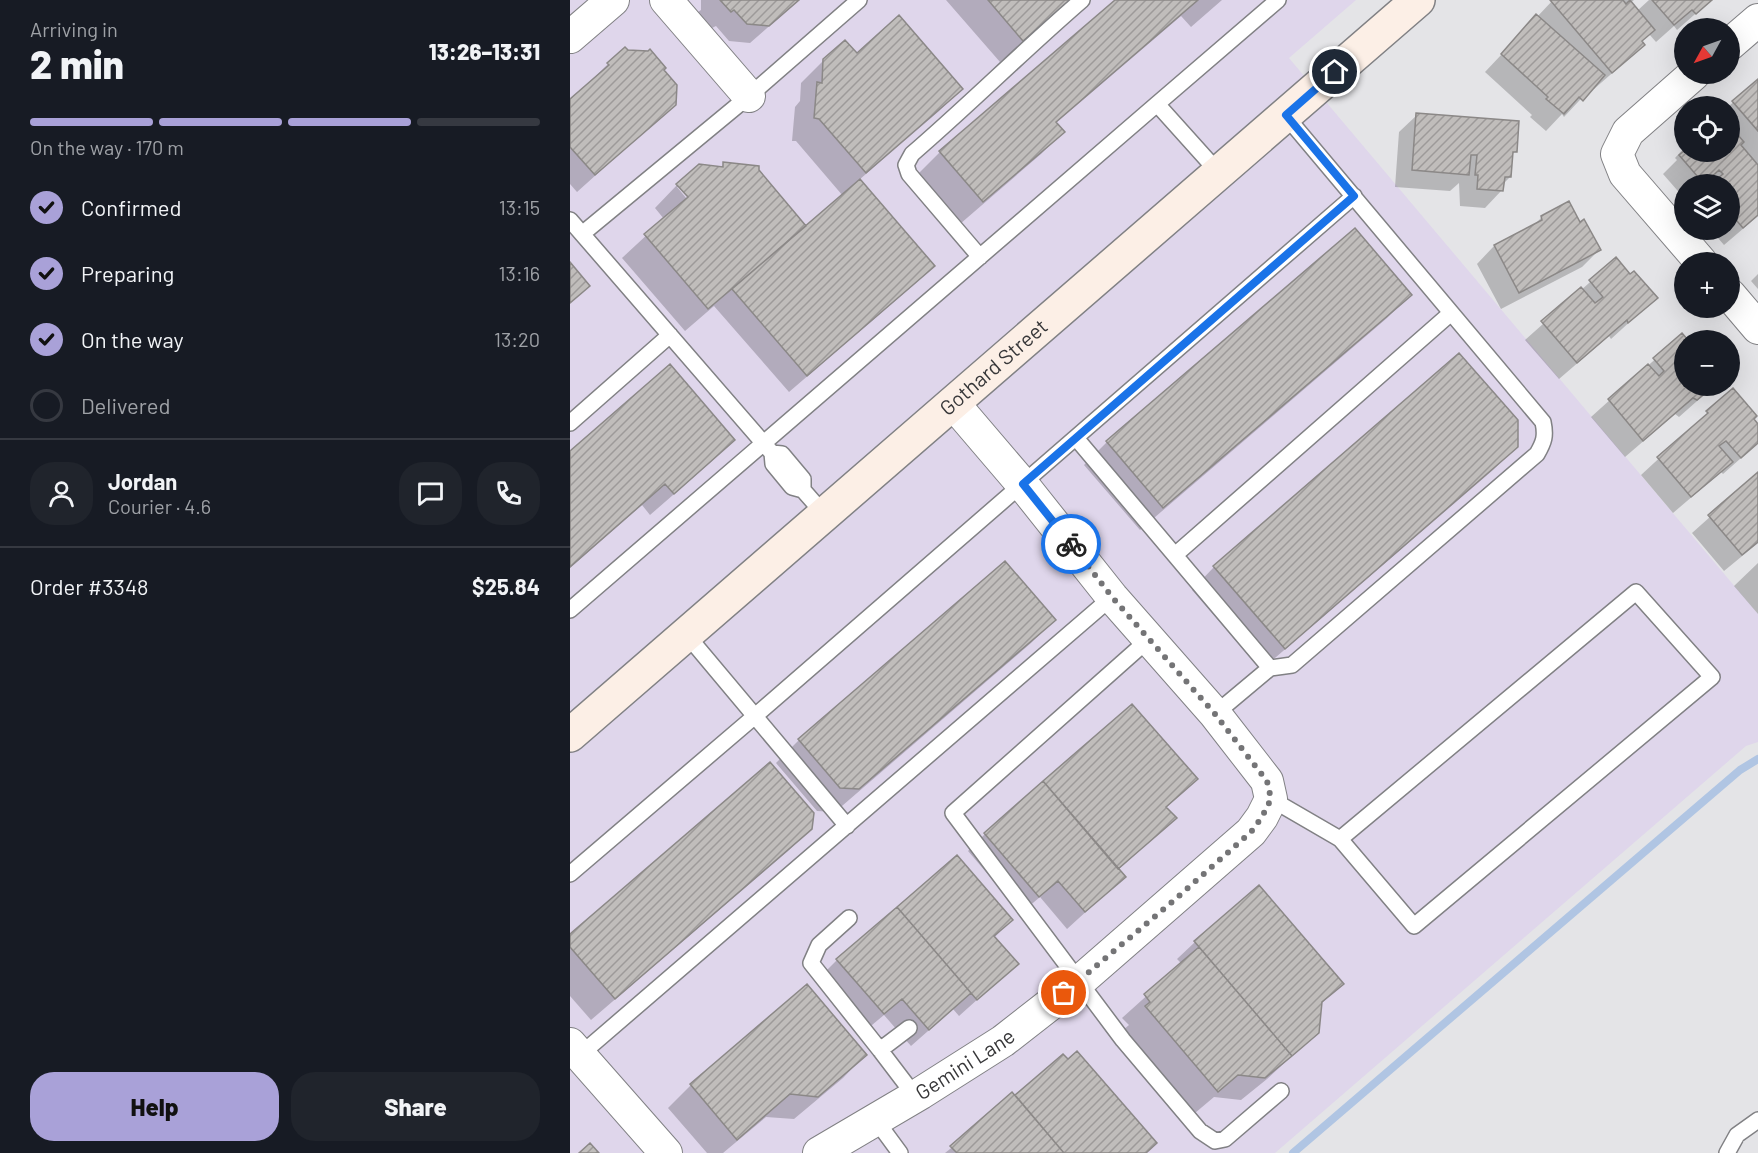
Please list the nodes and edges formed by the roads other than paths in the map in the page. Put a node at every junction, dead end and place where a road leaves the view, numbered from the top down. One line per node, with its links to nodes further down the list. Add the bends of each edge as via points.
1 (613, 0): 9 (street)
2 (666, 0): 11 (street)
3 (859, 0): 11 (lane)
4 (1082, 0): 19 (lane, via 912,154 906,165 909,174)
5 (1278, 0): 12 (lane)
6 (1418, 0): 13 (street, Gothard Street)
7 (1758, 20): 8 (street)
8 (1740, 35)
9 (570, 37)
10 (1683, 84): 18 (street, via 1628,132 1617,154 1624,174)
11 (749, 96): 17 (lane)
12 (1157, 104): 14 (lane); 19 (lane)
13 (1286, 115): 14 (street, Gothard Street); 15 (lane)
14 (1219, 173): 24 (street, Gothard Street)
15 (1354, 196): 21 (lane); 26 (lane)
16 (570, 220): 17 (lane)
17 (582, 234): 23 (lane)
18 (1692, 252)
19 (980, 256): 27 (lane)
20 (1740, 307): 22 (street)
21 (1451, 313): 30 (lane); 35 (lane, via 1543,422 1544,443 1292,664)
22 (1758, 328)
23 (670, 335): 25 (lane); 27 (lane)
24 (953, 403): 28 (street); 29 (street, Gothard Street)
25 (570, 423)
26 (1076, 438): 28 (lane); 30 (lane)
27 (768, 449): 29 (lane, via 782,454 803,479); 32 (lane)
28 (1023, 484): 31 (street); 37 (lane)
29 (814, 502): 33 (street, Gothard Street)
30 (1174, 555): 35 (lane)
31 (1112, 597): 34 (street); 40 (lane)
32 (570, 610)
33 (686, 634): 37 (lane); 38 (street, Gothard Street)
34 (1149, 639): 36 (street); 44 (lane, via 953,813)
35 (1270, 668): 36 (lane)
36 (1215, 714): 39 (street, via 1267,781)
37 (755, 717): 40 (lane); 42 (lane)
38 (570, 735)
39 (1267, 808): 41 (lane); 44 (street, Gemini Lane, via 1251,832)
40 (847, 826): 46 (lane)
41 (1340, 839): 41 (lane, via 1636,592 1712,677 1414,927)
42 (570, 874)
43 (849, 918): 47 (lane, via 819,945 811,963)
44 (1080, 981): 48 (lane, via 1123,1040 1200,1131 1215,1141 1225,1139); 49 (street, Gemini Lane, via 1003,1041)
45 (909, 1028): 47 (lane)
46 (575, 1050): 52 (street)
47 (880, 1050): 49 (lane)
48 (1281, 1091)
49 (915, 1096): 50 (street, Gemini Lane)
50 (875, 1119): 53 (street, Gemini Lane); 54 (lane)
51 (1758, 1120): 55 (lane, via 1737,1135)
52 (666, 1153)
53 (819, 1153)
54 (900, 1153)
55 (1727, 1153)

